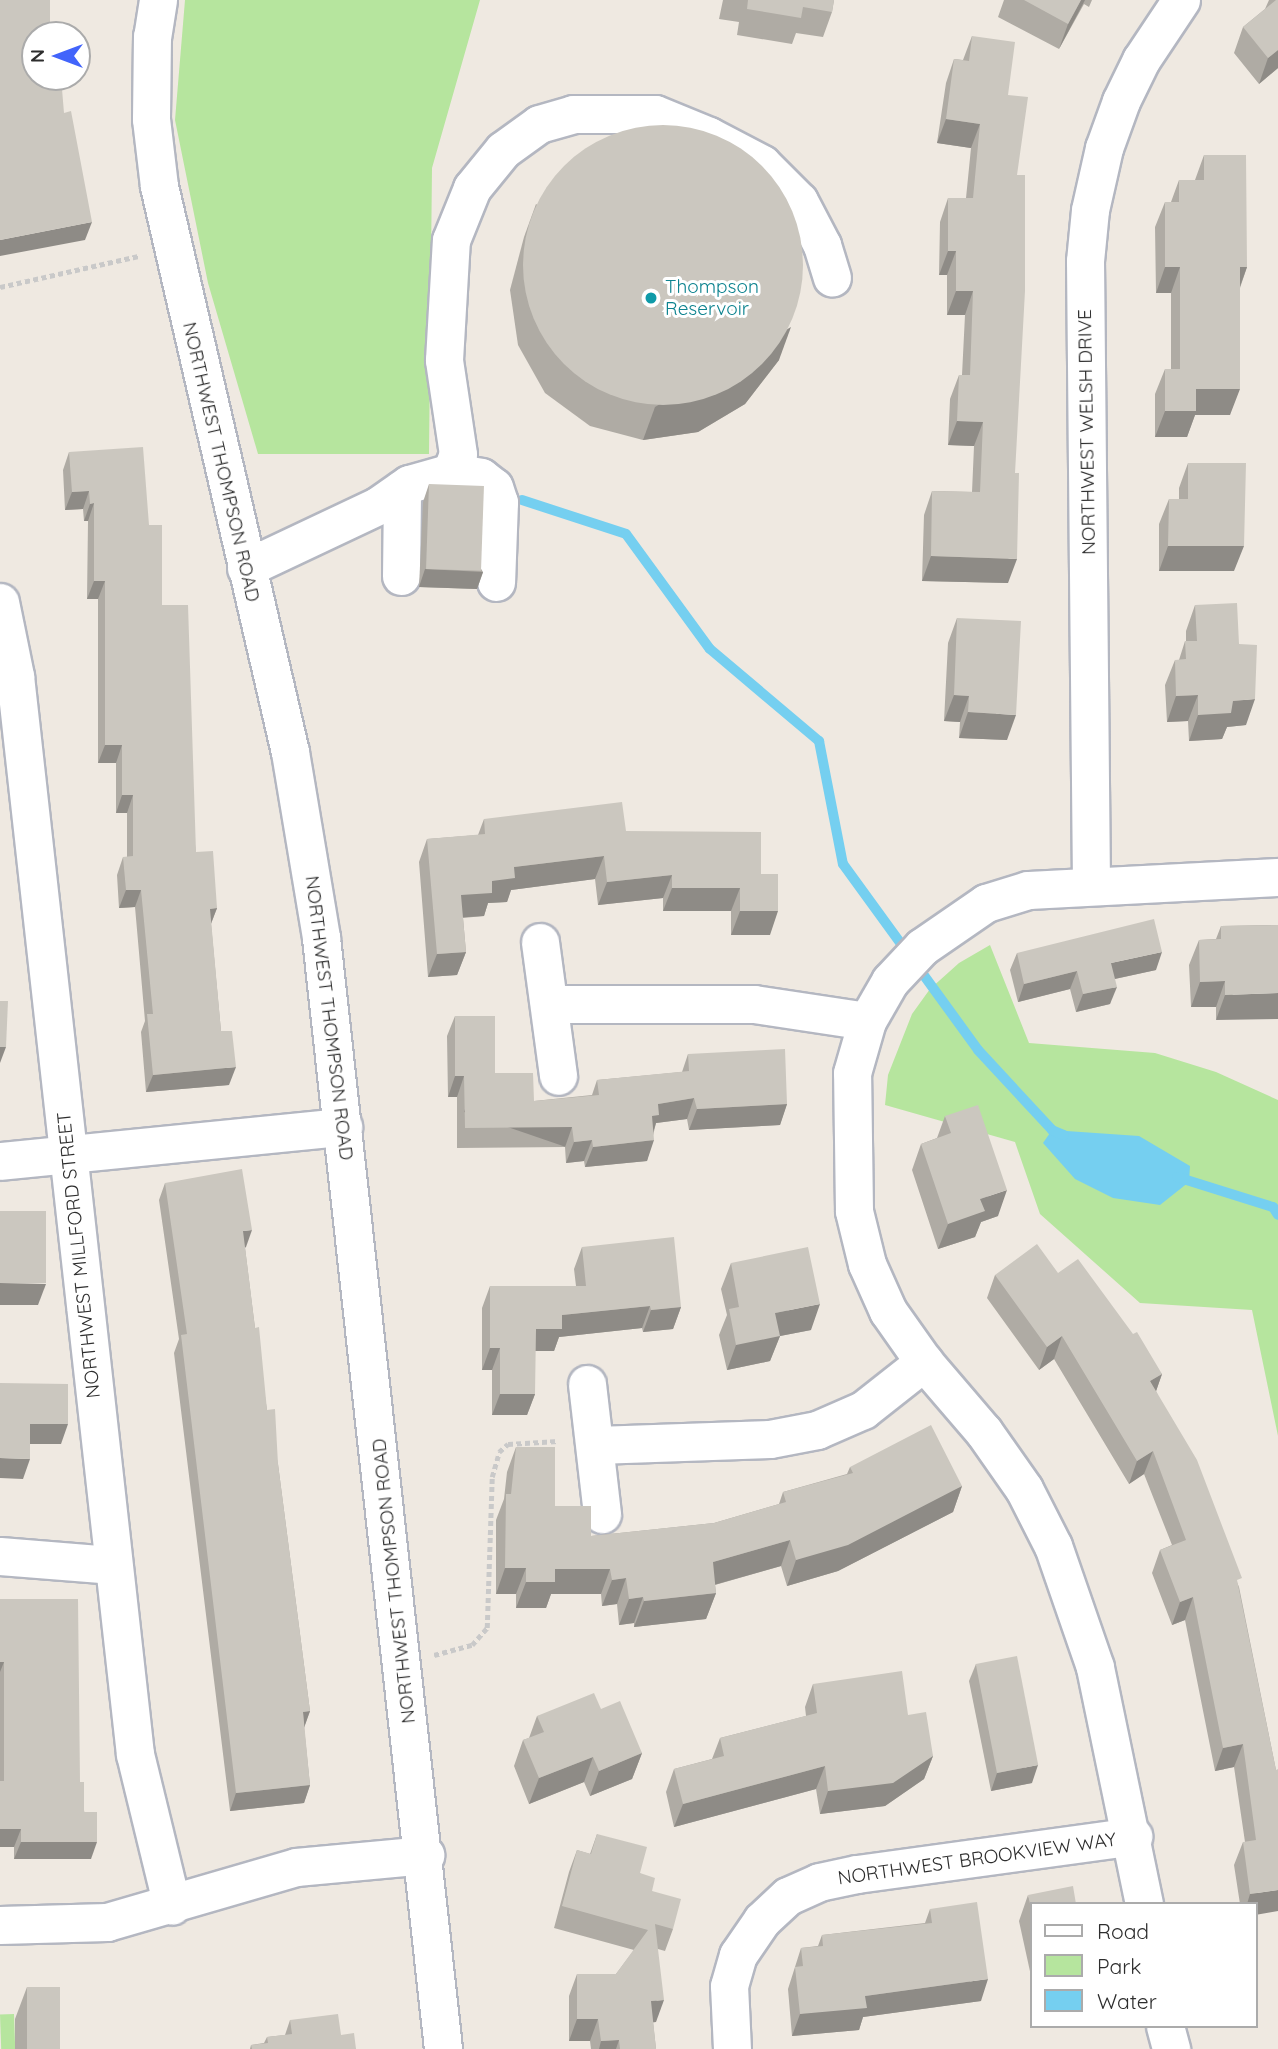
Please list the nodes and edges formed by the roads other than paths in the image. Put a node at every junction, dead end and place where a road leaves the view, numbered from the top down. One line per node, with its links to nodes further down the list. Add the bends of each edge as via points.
1 (158, 0): 6 (street, NORTHWEST THOMPSON ROAD, via 152,36 151,119 171,249)
2 (1181, 0): 11 (street, NORTHWEST WELSH DRIVE, via 1141,60 1121,102 1104,148 1090,210 1085,275)
3 (832, 278): 4 (street, via 822,244 799,201 762,164 709,136 655,114 618,111 573,114 539,124 503,150 472,188 451,240 444,360 458,454)
4 (451, 472): 5 (street); 8 (street, via 481,477 494,487 499,502)
5 (402, 489): 6 (street, via 379,505); 7 (street)
6 (246, 568): 16 (street, NORTHWEST THOMPSON ROAD, via 290,752 321,937)
7 (401, 576)
8 (496, 582)
9 (0, 602): 17 (street, NORTHWEST MILLFORD STREET, via 15,676)
10 (1278, 877): 11 (street)
11 (1091, 885): 14 (street, via 1028,890 986,903 922,947 890,981)
12 (540, 943): 13 (street)
13 (550, 1004): 14 (street, via 754,1004); 15 (street)
14 (867, 1021): 19 (street, via 852,1073 854,1211 867,1264 888,1311)
15 (558, 1076)
16 (343, 1127): 17 (street); 26 (street, NORTHWEST THOMPSON ROAD)
17 (69, 1157): 18 (street); 24 (street, NORTHWEST MILLFORD STREET)
18 (0, 1161)
19 (924, 1362): 21 (street, via 863,1410 817,1430 770,1439); 25 (street, via 984,1432 1024,1489 1053,1546 1095,1667)
20 (587, 1384): 21 (street)
21 (596, 1444): 22 (street)
22 (602, 1514)
23 (0, 1556): 24 (street)
24 (111, 1565): 28 (street, NORTHWEST MILLFORD STREET, via 135,1754)
25 (1133, 1836): 27 (street); 32 (street, NORTHWEST BROOKVIEW WAY, via 857,1874 820,1882 788,1896 762,1920 738,1955 729,1986)
26 (425, 1855): 28 (street, via 296,1867 232,1883); 31 (street, NORTHWEST THOMPSON ROAD)
27 (1144, 1902)
28 (172, 1906): 29 (street, via 107,1922)
29 (0, 1925)
30 (1166, 2028): 33 (street)
31 (443, 2049)
32 (732, 2049)
33 (1171, 2049)

